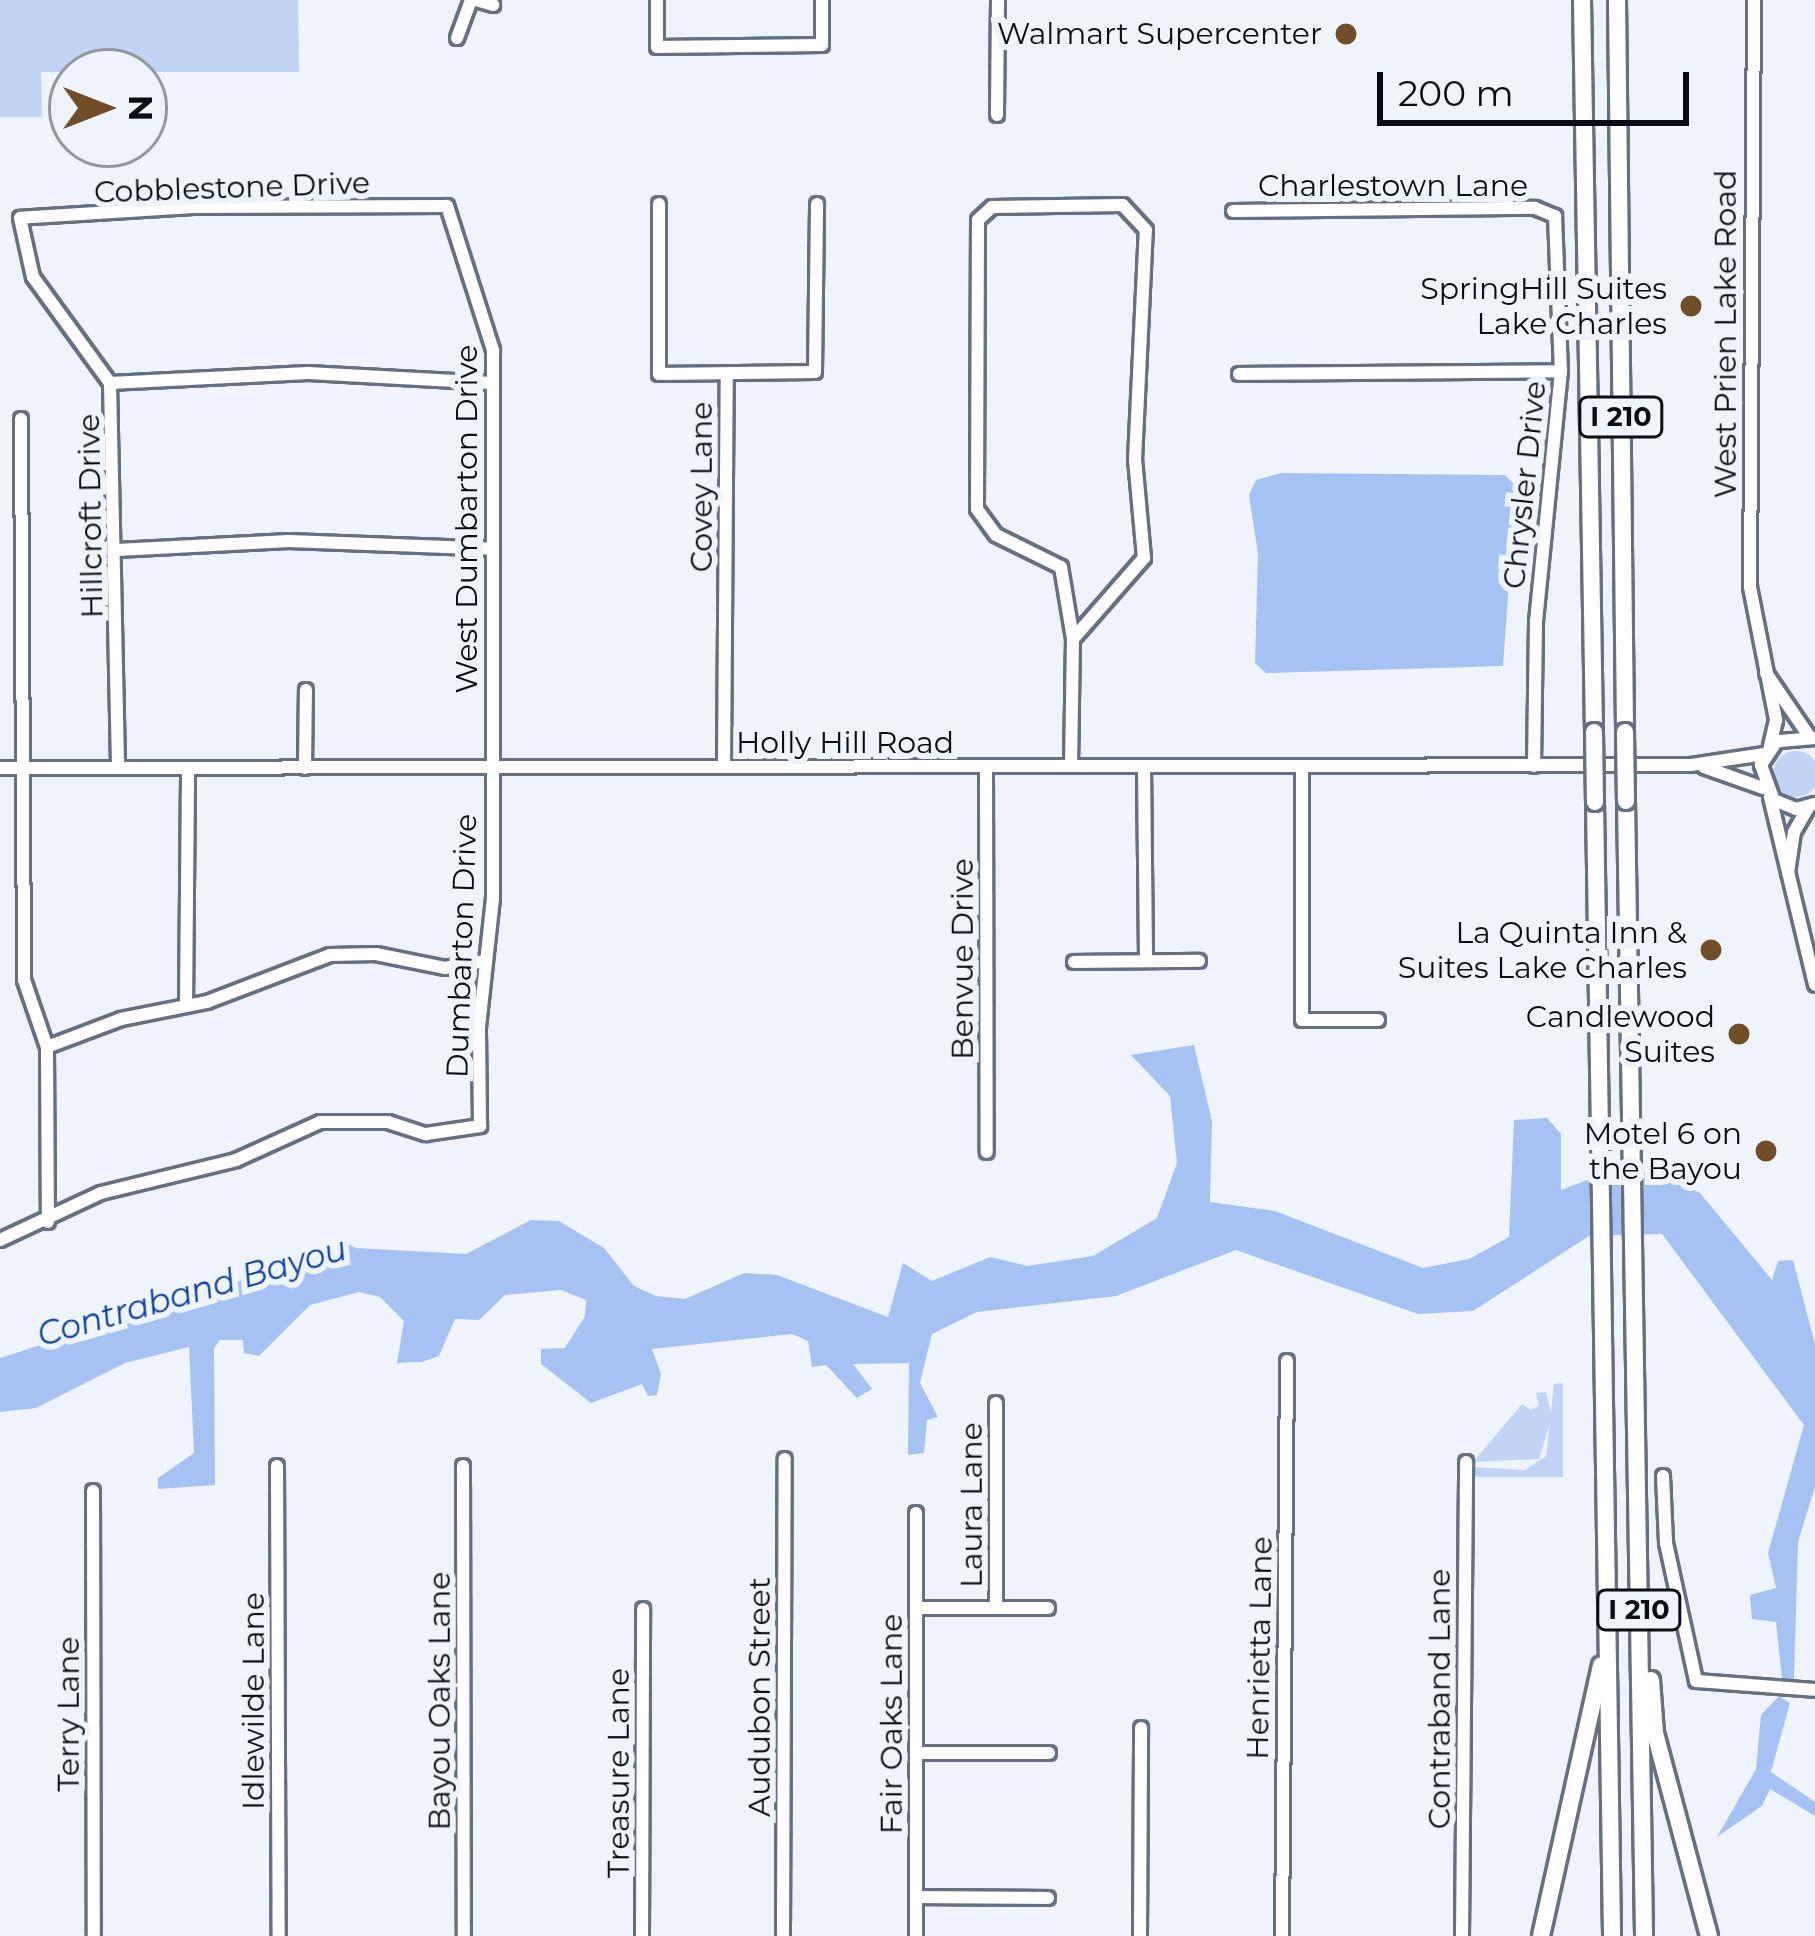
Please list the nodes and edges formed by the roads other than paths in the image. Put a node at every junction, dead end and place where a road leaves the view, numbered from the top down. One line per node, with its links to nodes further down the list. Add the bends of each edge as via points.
1 (474, 0): 8 (street); 9 (street)
2 (658, 0): 3 (street, via 657,47 822,45)
3 (822, 0)
4 (998, 0): 10 (street)
5 (1582, 0): 67 (highway, I 210, bridge)
6 (1620, 0): 66 (highway, I 210, bridge)
7 (1754, 0): 26 (street, West Prien Lake Road, via 1750,587)
8 (493, 5)
9 (457, 38)
10 (997, 115)
11 (659, 204): 18 (street, Covey Lane, via 659,374)
12 (818, 204): 18 (street, via 815,372)
13 (447, 206): 16 (street, Cobblestone Drive, via 194,207); 21 (street, West Dumbarton Drive, via 488,320)
14 (1233, 211): 15 (street, Charlestown Lane)
15 (1551, 212): 17 (street, Chrysler Drive, via 1560,230)
16 (20, 218): 20 (street, Hillcroft Drive, via 33,277)
17 (1561, 370): 19 (street); 35 (street, Chrysler Drive, via 1536,622)
18 (727, 374): 38 (street, Covey Lane)
19 (1239, 374)
20 (110, 383): 21 (street, via 308,374); 24 (street, Hillcroft Drive)
21 (492, 383): 23 (street, West Dumbarton Drive)
22 (21, 419): 40 (street)
23 (493, 549): 24 (street, via 289,541); 37 (street, West Dumbarton Drive)
24 (117, 550): 41 (street, Hillcroft Drive)
25 (1073, 639): 25 (street, via 1144,558 1135,460 1146,230 1123,205 992,207 978,220 975,494 988,528 1061,567); 32 (street)
26 (1762, 668): 28 (street, West Prien Lake Road); 29 (street, West Prien Lake Road, via 1776,720)
27 (306, 690): 36 (street)
28 (1812, 737): 29 (street, West Prien Lake Road, via 1788,735)
29 (1767, 751): 30 (street, Holly Hill Road); 43 (street, West Prien Lake Road)
30 (1691, 765): 35 (street, Holly Hill Road); 43 (street, Holly Hill Road, via 1742,775)
31 (986, 766): 32 (street, Holly Hill Road); 38 (street, Holly Hill Road); 54 (street, Benvue Drive)
32 (1071, 766): 33 (street, Holly Hill Road)
33 (1144, 766): 34 (street, Holly Hill Road); 49 (street)
34 (1302, 766): 35 (street, Holly Hill Road); 52 (street, via 1302,1020)
35 (1534, 766)
36 (305, 767): 37 (street, Holly Hill Road); 42 (street, Holly Hill Road)
37 (492, 767): 38 (street, Holly Hill Road); 46 (street, Dumbarton Drive, via 493,898)
38 (724, 767)
39 (0, 768): 40 (street, Holly Hill Road)
40 (25, 768): 41 (street, Holly Hill Road); 53 (street, via 24,980)
41 (118, 768): 42 (street, Holly Hill Road)
42 (188, 768): 51 (street)
43 (1768, 794): 44 (street, West Prien Lake Road); 45 (street, West Prien Lake Road)
44 (1812, 806): 45 (street, West Prien Lake Road, via 1794,832)
45 (1787, 880): 50 (street, West Prien Lake Road)
46 (483, 961): 51 (street, via 445,968 376,954 330,955); 55 (street, Dumbarton Drive, via 480,1126 426,1134 388,1122 320,1122 236,1160 101,1193)
47 (1199, 961): 49 (street)
48 (1074, 962): 49 (street)
49 (1146, 962)
50 (1815, 985)
51 (186, 1006): 53 (street)
52 (1378, 1020)
53 (47, 1047): 55 (street)
54 (987, 1152)
55 (48, 1222): 56 (street)
56 (0, 1240)
57 (1287, 1360): 85 (street, Henrietta Lane)
58 (996, 1403): 69 (street, Laura Lane)
59 (784, 1459): 82 (street, Audubon Street)
60 (1466, 1462): 86 (street, Contraband Lane)
61 (277, 1466): 79 (street, Idlewilde Lane)
62 (464, 1466): 80 (street, Bayou Oaks Lane)
63 (1663, 1476): 72 (street, via 1666,1543 1696,1682)
64 (92, 1491): 78 (street, Terry Lane)
65 (916, 1513): 68 (street, Fair Oaks Lane)
66 (1639, 1566): 89 (highway, I 210); 90 (highway, via 1655,1733)
67 (1608, 1605): 87 (highway, via 1592,1731); 88 (highway, I 210)
68 (916, 1608): 69 (street); 74 (street, Fair Oaks Lane)
69 (996, 1608): 70 (street)
70 (1048, 1608)
71 (643, 1610): 81 (street, Treasure Lane)
72 (1815, 1690)
73 (1141, 1728): 84 (street)
74 (916, 1753): 75 (street); 76 (street, Fair Oaks Lane)
75 (1049, 1753)
76 (916, 1897): 77 (street); 83 (street, Fair Oaks Lane)
77 (1048, 1898)
78 (94, 1936)
79 (279, 1936)
80 (464, 1936)
81 (642, 1936)
82 (783, 1936)
83 (916, 1936)
84 (1140, 1936)
85 (1282, 1936)
86 (1462, 1936)
87 (1541, 1936)
88 (1612, 1936)
89 (1644, 1936)
90 (1709, 1936)

